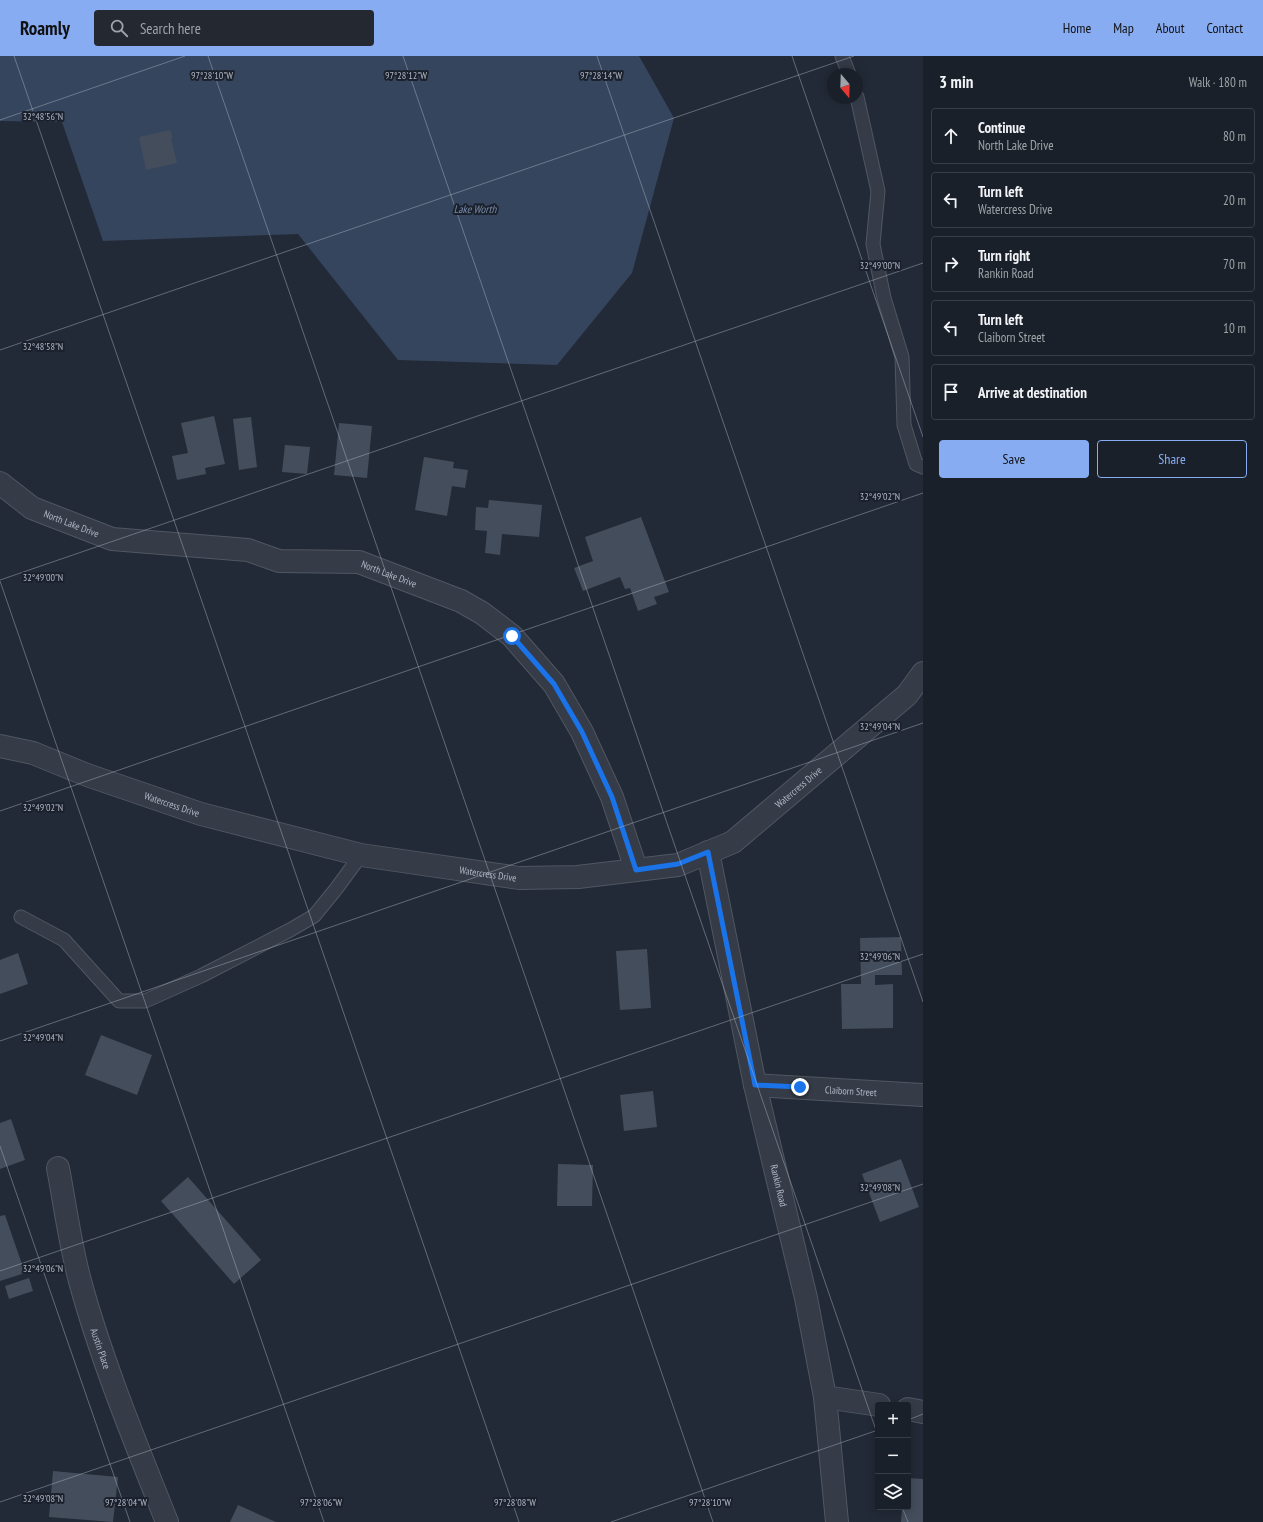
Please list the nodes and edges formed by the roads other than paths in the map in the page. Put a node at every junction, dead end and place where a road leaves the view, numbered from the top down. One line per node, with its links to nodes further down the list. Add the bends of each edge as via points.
1 (842, 56): 2 (lane)
2 (847, 68)
3 (859, 104): 4 (lane, via 878,190 873,244 884,298 902,357 904,425 916,464)
4 (923, 468)
5 (0, 484): 10 (street, North Lake Drive, via 32,508 112,539 248,550 279,561 359,562 461,601 482,613 512,636 554,684 582,732 612,797)
6 (923, 673): 8 (street, Watercress Drive, via 907,695 733,842)
7 (0, 746): 9 (street, Watercress Drive, via 33,753 86,775 201,814)
8 (708, 852): 10 (street, Watercress Drive, via 678,864); 12 (street, Rankin Road)
9 (361, 855): 10 (street, Watercress Drive, via 519,878 578,877); 11 (lane, via 314,916 201,976 145,1001 119,1001 64,940)
10 (636, 870)
11 (21, 918)
12 (755, 1085): 13 (street, Claiborn Street); 15 (street, Rankin Road, via 806,1298)
13 (918, 1092)
14 (58, 1168): 19 (street, Austin Place, via 78,1273 95,1334)
15 (825, 1397): 16 (street); 20 (street, Rankin Road)
16 (875, 1404)
17 (911, 1410): 18 (street)
18 (923, 1412)
19 (167, 1522)
20 (837, 1522)

